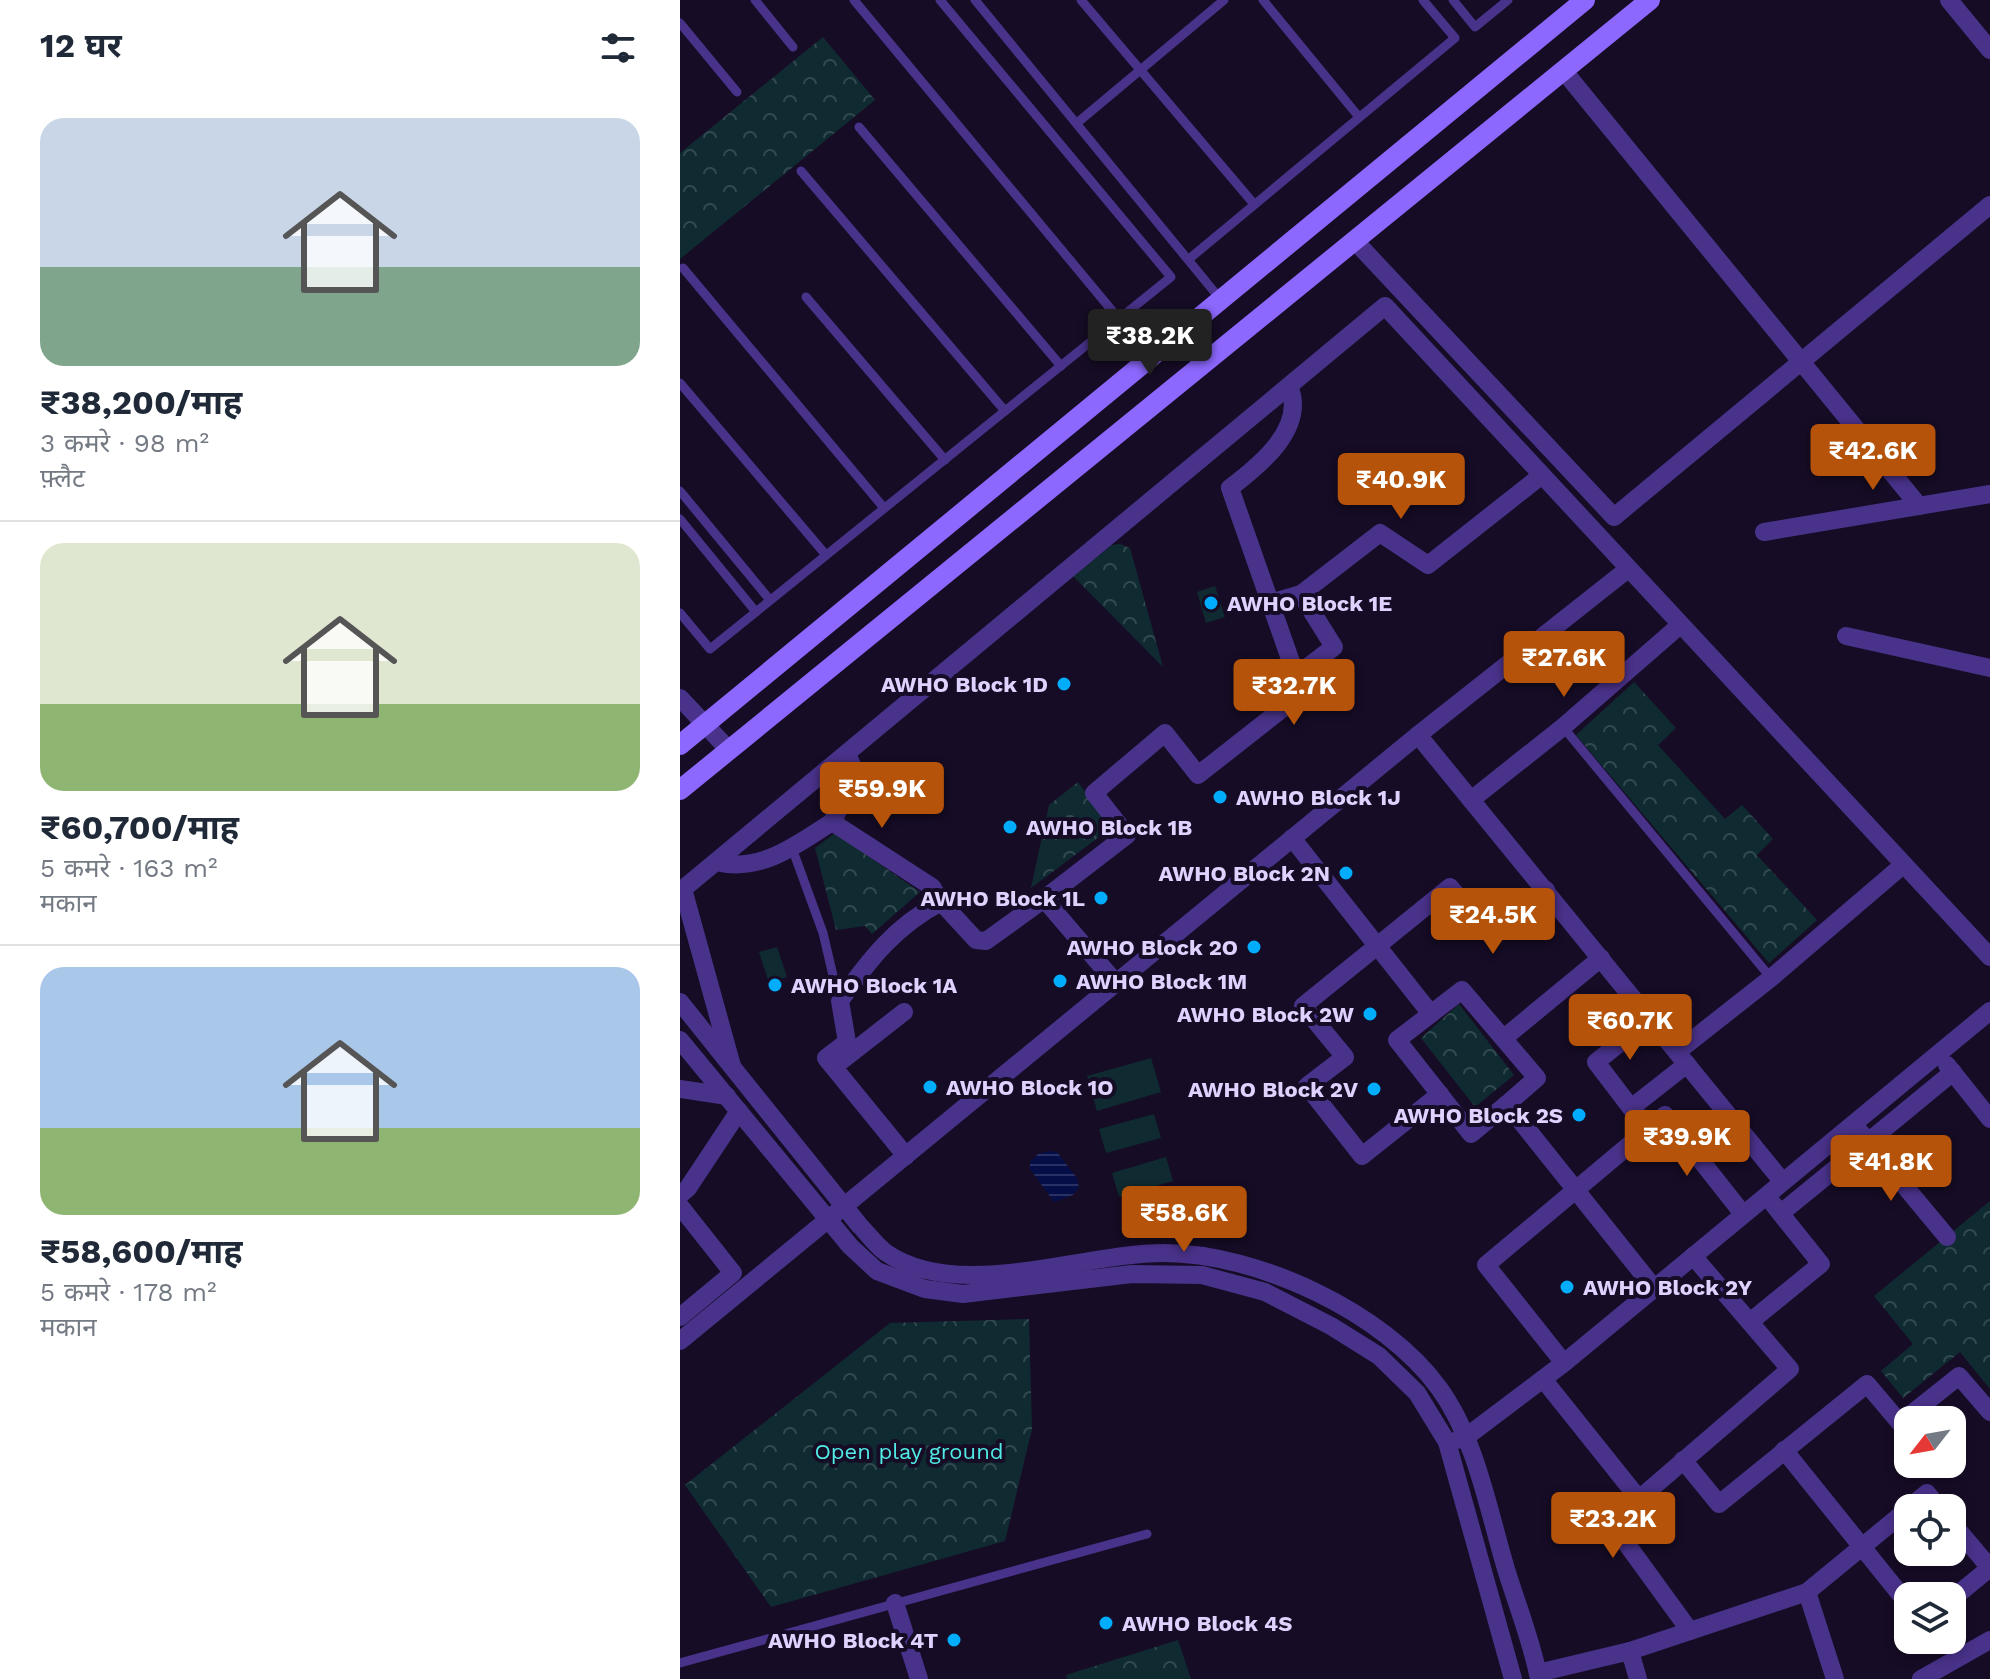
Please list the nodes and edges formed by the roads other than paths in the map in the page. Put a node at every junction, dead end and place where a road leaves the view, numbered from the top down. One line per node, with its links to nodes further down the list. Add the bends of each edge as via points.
1 (755, 0): 15 (lane)
2 (854, 0): 31 (lane)
3 (940, 0): 31 (lane, via 1171,277)
4 (975, 0): 21 (lane)
5 (1081, 0): 17 (lane)
6 (1224, 0): 17 (lane)
7 (1263, 0): 20 (lane)
8 (1423, 0): 20 (lane, via 1455,38)
9 (1453, 0): 10 (lane, via 1475,27)
10 (1508, 0)
11 (1585, 0): 30 (street)
12 (1650, 0): 18 (street)
13 (1949, 0): 16 (street)
14 (680, 23): 19 (lane)
15 (793, 47)
16 (1990, 50)
17 (1140, 70): 21 (lane); 24 (lane)
18 (1563, 70): 26 (street); 32 (street)
19 (737, 92)
20 (1359, 117): 24 (lane)
21 (1077, 123): 27 (lane)
22 (859, 127): 33 (lane)
23 (801, 171): 36 (lane)
24 (1254, 204): 27 (lane)
25 (1990, 205): 32 (street)
26 (1354, 240): 32 (street, via 1614,517); 61 (street)
27 (1189, 259): 30 (lane)
28 (683, 268): 42 (lane)
29 (806, 297): 37 (lane)
30 (1221, 300): 57 (street)
31 (1119, 319): 33 (lane)
32 (1801, 362): 41 (street)
33 (1061, 366): 36 (lane)
34 (680, 383): 45 (lane)
35 (1289, 386): 38 (street, via 1385,306); 49 (street, via 1294,397 1288,425 1267,459 1230,488); 62 (street)
36 (1005, 411): 37 (lane)
37 (945, 460): 42 (lane)
38 (1542, 475): 46 (street); 47 (street, via 1428,565 1380,533)
39 (680, 491): 48 (lane)
40 (1990, 494): 41 (street)
41 (1919, 506): 44 (street)
42 (884, 508): 45 (lane)
43 (680, 519): 50 (lane)
44 (1764, 532)
45 (826, 555): 48 (lane)
46 (1628, 569): 52 (street); 59 (street)
47 (1301, 594): 49 (street); 55 (street, via 1334,647)
48 (770, 600): 50 (lane)
49 (1270, 603): 55 (street)
50 (756, 612): 51 (lane, via 710,649)
51 (680, 613)
52 (1679, 626): 58 (street); 69 (street)
53 (1846, 636): 54 (street)
54 (1990, 668)
55 (1296, 676): 71 (street, via 1278,691 1282,709 1198,775 1165,733 1094,793 1127,835)
56 (680, 698): 57 (street)
57 (706, 723): 60 (street); 61 (street)
58 (1563, 727): 64 (street); 76 (lane)
59 (1418, 735): 64 (street); 66 (street)
60 (680, 745)
61 (729, 750): 63 (street)
62 (847, 754): 65 (street, via 857,776); 68 (street)
63 (680, 790)
64 (1471, 800): 70 (street)
65 (832, 822): 67 (street); 72 (street, via 932,887)
66 (1292, 838): 73 (street); 77 (street)
67 (792, 848): 68 (street, via 758,864); 78 (lane, via 823,933)
68 (716, 862): 88 (street, via 683,889)
69 (1903, 865): 74 (street); 76 (street)
70 (1546, 890): 73 (street, via 1491,935 1450,887); 75 (street)
71 (1044, 899): 72 (street, via 986,941 976,940); 77 (street)
72 (941, 902): 78 (street, via 878,948)
73 (1376, 947): 82 (street); 92 (street, via 1303,1006 1345,1057 1307,1086 1362,1156)
74 (1990, 957)
75 (1601, 958): 83 (street); 84 (street)
76 (1771, 978): 87 (street)
77 (1116, 983): 101 (street)
78 (840, 1001): 89 (street, via 847,1042 826,1058)
79 (680, 1002): 88 (street)
80 (1990, 1011): 86 (street)
81 (904, 1012): 89 (street)
82 (1431, 1014): 84 (street, via 1462,990); 92 (street, via 1397,1040)
83 (1650, 1019): 87 (street); 95 (street, via 1596,1062)
84 (1504, 1038): 94 (street, via 1537,1078)
85 (680, 1040): 93 (street)
86 (1938, 1053): 90 (street); 98 (street)
87 (1682, 1058): 95 (street); 102 (street)
88 (732, 1066): 107 (street)
89 (832, 1068): 101 (street)
90 (1953, 1072): 97 (street); 100 (street)
91 (682, 1094): 93 (street)
92 (1440, 1094): 94 (street, via 1471,1134)
93 (727, 1096): 96 (street)
94 (1507, 1104): 103 (street)
95 (1631, 1108): 99 (street)
96 (739, 1111): 105 (street); 110 (street)
97 (1990, 1119)
98 (1852, 1123): 100 (street); 102 (street)
99 (1648, 1129): 103 (street); 109 (street, via 1665,1115)
100 (1868, 1142): 108 (street); 111 (street)
101 (906, 1156): 107 (street)
102 (1782, 1181): 104 (street)
103 (1575, 1189): 113 (street); 117 (street, via 1486,1265)
104 (1766, 1194): 108 (street); 109 (street)
105 (680, 1195)
106 (680, 1206): 114 (street, via 733,1273)
107 (845, 1206): 110 (street); 120 (street, via 886,1252 922,1268 968,1276 1165,1253 1226,1259 1303,1287 1391,1339 1438,1387)
108 (1781, 1213): 115 (street, via 1821,1264)
109 (1743, 1214): 112 (street)
110 (829, 1219): 116 (street); 121 (street, via 877,1271 925,1289 963,1294 1132,1274 1202,1275 1265,1292 1379,1356 1417,1393)
111 (1947, 1237)
112 (1693, 1256): 113 (street); 115 (street)
113 (1654, 1288): 117 (street)
114 (680, 1317)
115 (1750, 1322): 123 (street, via 1790,1369)
116 (680, 1341)
117 (1564, 1363): 118 (street)
118 (1543, 1379): 120 (street); 124 (street)
119 (1990, 1412): 122 (street, via 1959,1376 1900,1423 1867,1384)
120 (1466, 1437): 121 (street); 138 (street)
121 (1447, 1442): 140 (street)
122 (1784, 1450): 123 (street, via 1719,1504); 128 (street)
123 (1683, 1460): 124 (street)
124 (1639, 1499): 134 (street, via 1610,1521)
125 (1894, 1520): 128 (street)
126 (1147, 1534): 133 (lane)
127 (1966, 1540): 129 (street)
128 (1862, 1547): 130 (street); 132 (street)
129 (1990, 1568): 131 (street)
130 (1894, 1587)
131 (1966, 1588)
132 (1807, 1592): 134 (street); 142 (street)
133 (895, 1603): 137 (lane); 139 (street)
134 (1690, 1631): 136 (street)
135 (1990, 1640): 143 (street)
136 (1630, 1651): 138 (street); 141 (street)
137 (680, 1663)
138 (1538, 1676)
139 (919, 1679)
140 (1513, 1679)
141 (1638, 1679)
142 (1835, 1679)
143 (1921, 1679)

